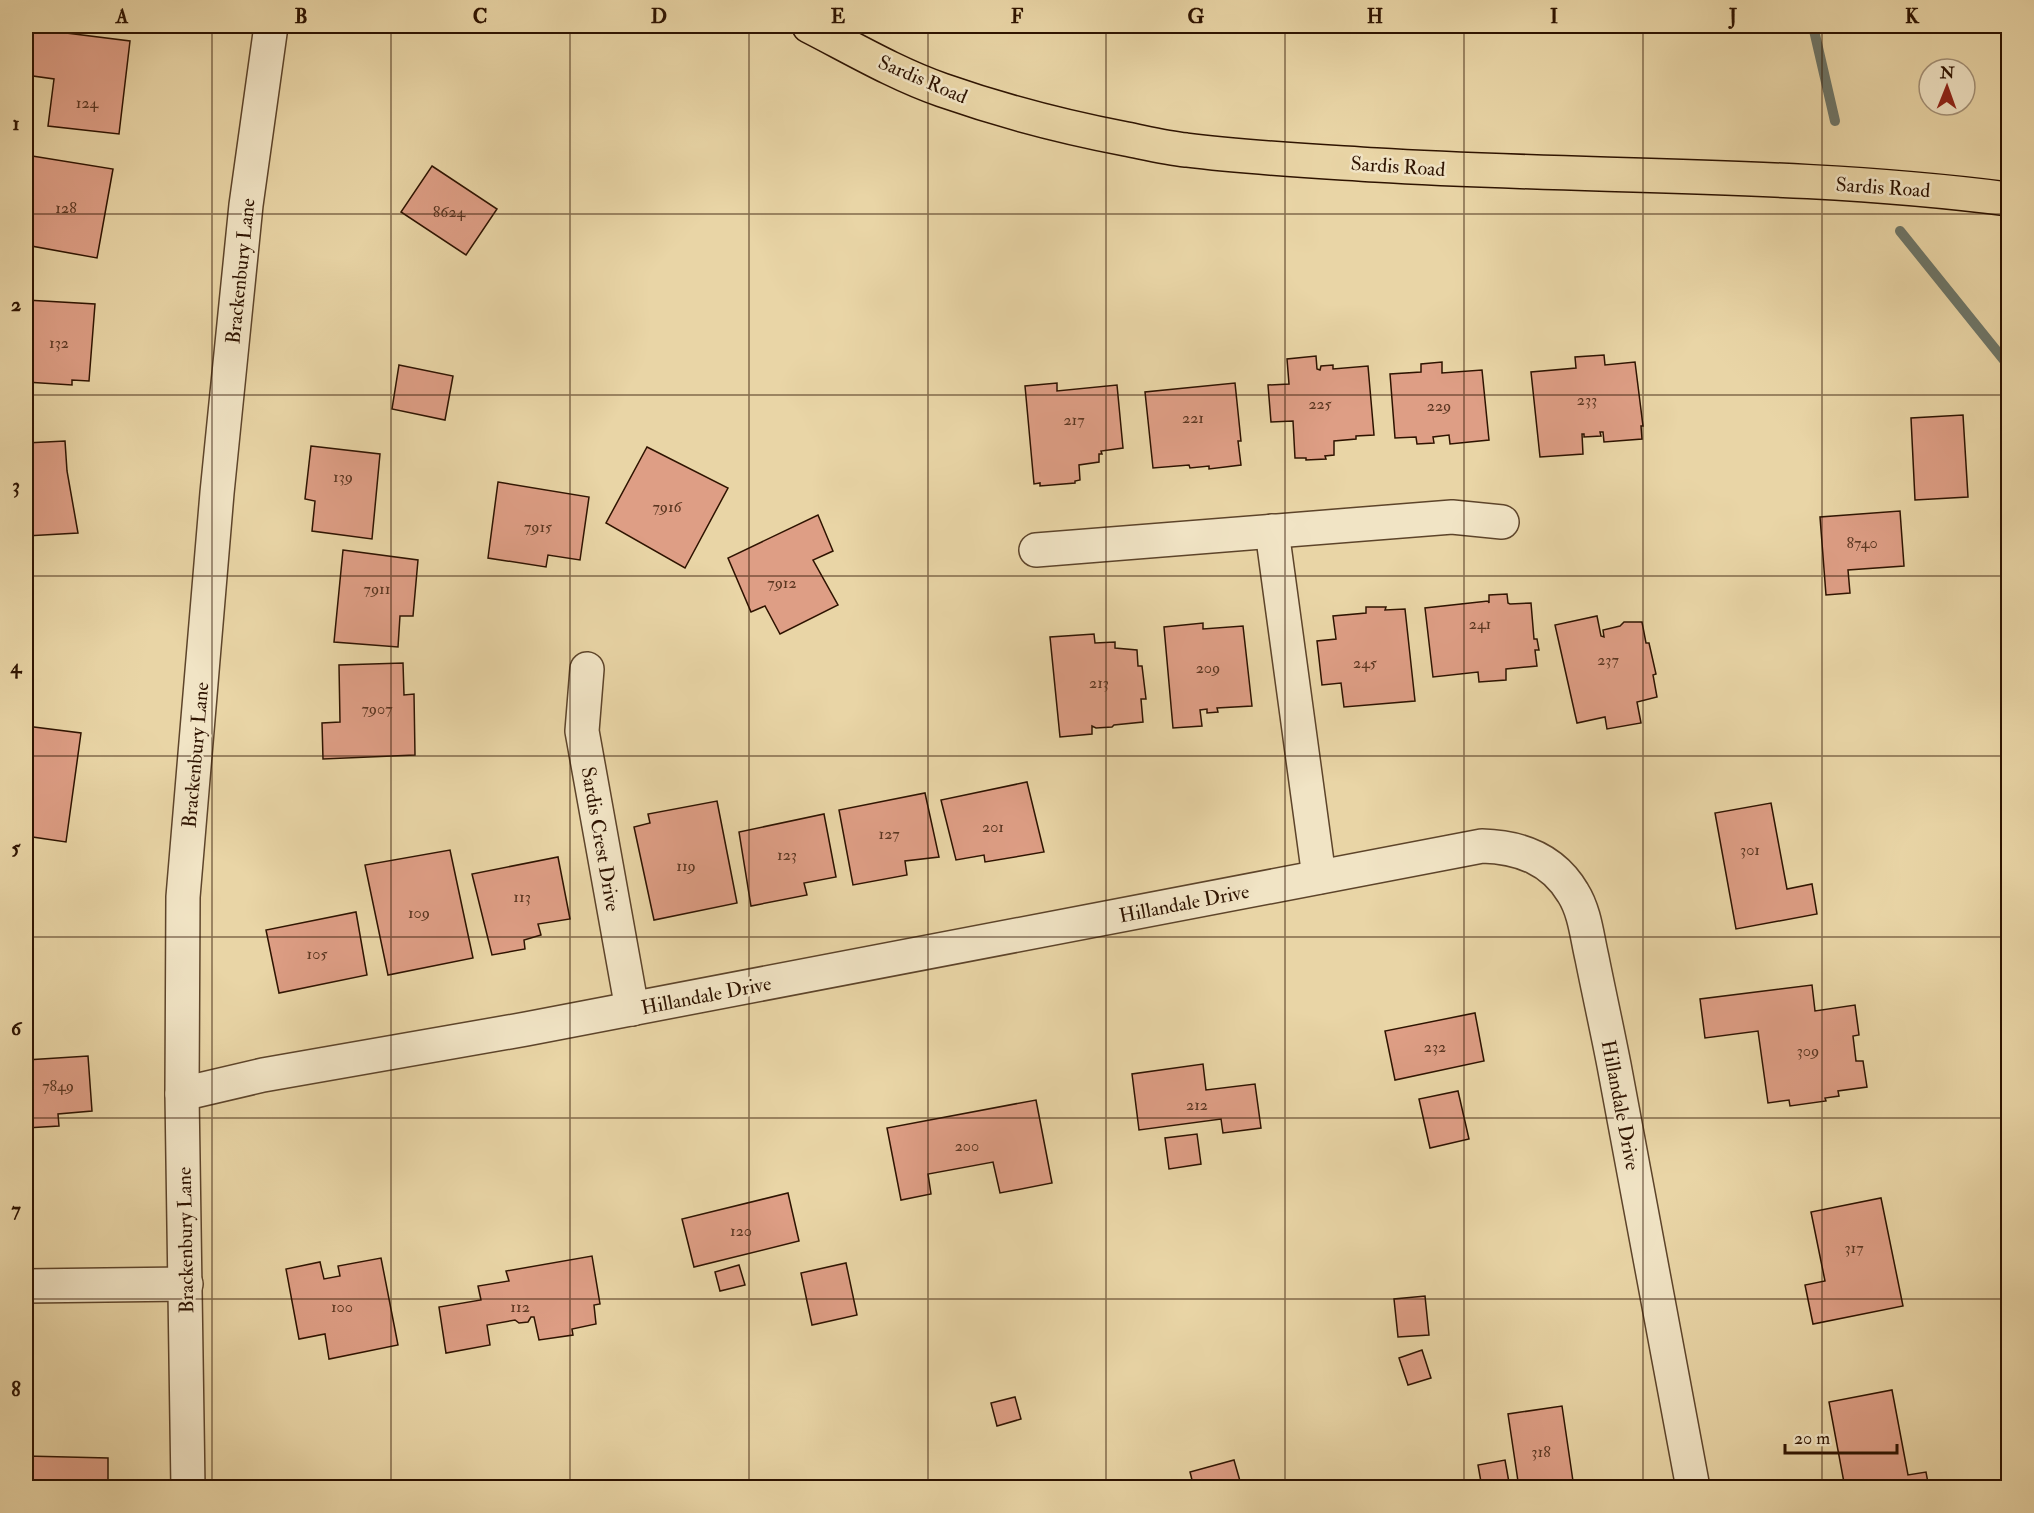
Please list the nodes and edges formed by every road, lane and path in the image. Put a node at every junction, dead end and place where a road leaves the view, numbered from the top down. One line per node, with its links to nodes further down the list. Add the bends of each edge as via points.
1 (272, 26): 10 (street, Brackenbury Lane, via 244,228 217,493 184,886)
2 (809, 26): 3 (main road, Sardis Road, via 897,71 949,92 1076,129 1184,150 1456,170 1778,180)
3 (2008, 199)
4 (1502, 522): 5 (street, via 1452,517)
5 (1272, 531): 6 (street); 8 (street)
6 (1036, 550)
7 (587, 669): 9 (street, Sardis Crest Drive, via 582,731)
8 (1319, 877): 9 (street, Hillandale Drive); 14 (street, Hillandale Drive, via 1482,846 1503,846 1523,851 1549,865 1575,896 1608,1033)
9 (632, 1009): 10 (street, Hillandale Drive, via 262,1075)
10 (182, 1094): 11 (street, Brackenbury Lane)
11 (186, 1284): 12 (street); 13 (street, Brackenbury Lane)
12 (26, 1286)
13 (188, 1488)
14 (1693, 1488)

